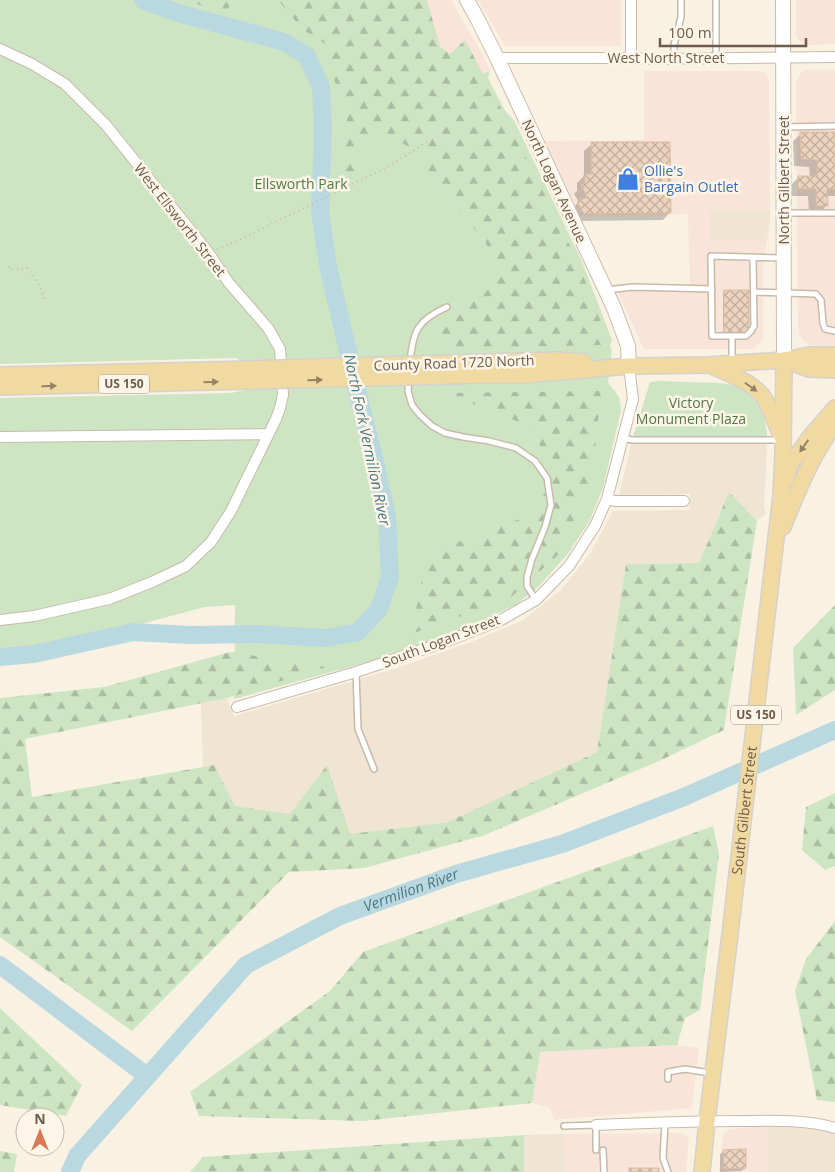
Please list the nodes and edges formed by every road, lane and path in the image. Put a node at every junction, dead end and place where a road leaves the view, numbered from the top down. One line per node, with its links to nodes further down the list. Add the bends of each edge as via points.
1 (466, 0): 8 (street, North Logan Avenue)
2 (631, 0): 9 (street)
3 (681, 0): 12 (lane)
4 (716, 0): 10 (lane)
5 (783, 0): 11 (street, North Gilbert Street)
6 (0, 49): 18 (street, West Ellsworth Street, via 65,84 106,125)
7 (835, 57): 11 (street, West North Street)
8 (497, 58): 9 (street, West North Street); 23 (street, North Logan Avenue)
9 (631, 58): 12 (street, West North Street)
10 (716, 58): 11 (street, West North Street); 12 (street, West North Street)
11 (784, 58): 14 (street, North Gilbert Street)
12 (674, 59)
13 (835, 126): 14 (lane)
14 (784, 127): 16 (street, North Gilbert Street)
15 (430, 140): 18 (path, via 389,166 235,242)
16 (784, 213): 17 (lane); 20 (street, North Gilbert Street)
17 (835, 213)
18 (208, 252): 41 (street, West Ellsworth Street, via 229,284 268,328 280,349 283,395)
19 (753, 257): 20 (lane); 22 (lane, via 711,256); 24 (lane)
20 (784, 258): 25 (street, North Gilbert Street)
21 (9, 267): 26 (path, via 10,270 27,268 40,284)
22 (712, 288): 23 (lane); 29 (lane, via 712,336)
23 (606, 290): 34 (street, North Logan Avenue, via 628,346)
24 (754, 292): 25 (lane); 29 (lane, via 754,326 746,336)
25 (784, 293): 28 (lane, via 816,294 821,300 825,329); 31 (street, North Gilbert Street)
26 (44, 303)
27 (447, 307): 48 (lane, via 419,326 412,341 408,391 412,405 432,426 445,433 516,448 535,460 547,478 551,505 527,577 527,586)
28 (835, 331)
29 (732, 336): 32 (lane)
30 (835, 355): 31 (main road, County Road 1720 North, via 809,355)
31 (784, 360): 32 (main road, County Road 1720 North / US 150); 35 (main road, via 809,369); 44 (main road, South Gilbert Street / US 150)
32 (732, 363): 33 (main road, County Road 1720 North / US 150)
33 (708, 365): 34 (main road, County Road 1720 North / US 150); 44 (main road, one-way to 44, via 757,390)
34 (629, 366): 37 (main road, County Road 1720 North / US 150, bridge, via 525,375 486,369); 43 (street, South Logan Street, via 633,399)
35 (835, 370)
36 (0, 375): 37 (main road, US 150)
37 (249, 375): 38 (main road, US 150, one-way to 37)
38 (0, 387)
39 (835, 408): 45 (main road, one-way to 45, via 790,465)
40 (835, 424): 45 (main road)
41 (268, 434): 42 (street); 49 (street, West Ellsworth Street, via 231,511 211,542 186,566 109,599 34,616)
42 (0, 437)
43 (623, 438): 44 (lane); 46 (street, South Logan Street)
44 (783, 440): 45 (main road, South Gilbert Street / US 150)
45 (788, 496): 53 (main road, South Gilbert Street / US 150, via 776,548)
46 (607, 499): 47 (street); 48 (street, South Logan Street, via 595,526 569,566)
47 (684, 501)
48 (536, 600): 50 (street, South Logan Street, via 501,620)
49 (0, 620)
50 (356, 672): 51 (street, South Logan Street); 52 (lane, via 358,729)
51 (237, 707)
52 (374, 768)
53 (712, 1073): 54 (lane, via 685,1069 668,1072); 55 (main road, South Gilbert Street / US 150)
54 (668, 1078)
55 (707, 1121): 56 (street); 59 (street, via 820,1123); 64 (main road, South Gilbert Street / US 150)
56 (665, 1122): 57 (street); 63 (lane, via 663,1158)
57 (596, 1125): 58 (lane); 60 (lane)
58 (564, 1126)
59 (835, 1128)
60 (596, 1150)
61 (603, 1150): 62 (lane)
62 (604, 1172)
63 (668, 1172)
64 (702, 1172)

